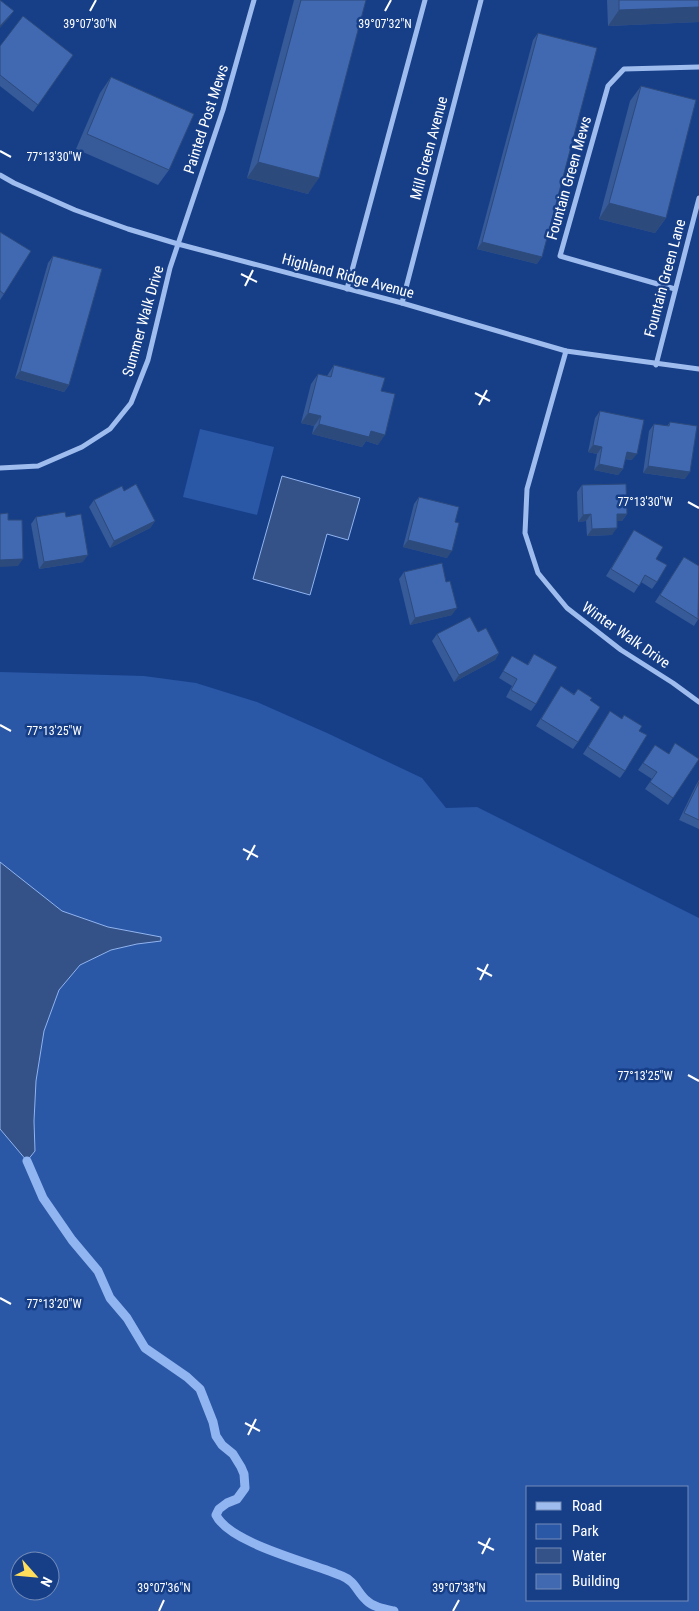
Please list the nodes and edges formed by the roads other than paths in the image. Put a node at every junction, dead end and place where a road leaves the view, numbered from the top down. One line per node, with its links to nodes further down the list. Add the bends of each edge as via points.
1 (254, 0): 7 (street, Painted Post Mews, via 223,110)
2 (425, 0): 8 (street)
3 (481, 0): 10 (street, Mill Green Avenue)
4 (699, 68): 9 (street, Fountain Green Mews, via 624,69 608,86 560,256)
5 (0, 175): 7 (street, Highland Ridge Avenue, via 75,210)
6 (699, 198): 9 (street, Fountain Green Lane)
7 (178, 244): 8 (street, Highland Ridge Avenue); 14 (street, Summer Walk Drive, via 148,360 131,403 120,417 110,429 82,447 38,466)
8 (347, 289): 10 (street, Highland Ridge Avenue)
9 (675, 289): 12 (street, Fountain Green Lane)
10 (402, 303): 11 (street, Highland Ridge Avenue)
11 (566, 350): 12 (street, Highland Ridge Avenue); 15 (street, Winter Walk Drive, via 527,490 525,533 538,572 566,608 621,650)
12 (656, 364): 13 (street, Highland Ridge Avenue)
13 (699, 370)
14 (0, 468)
15 (699, 702)

